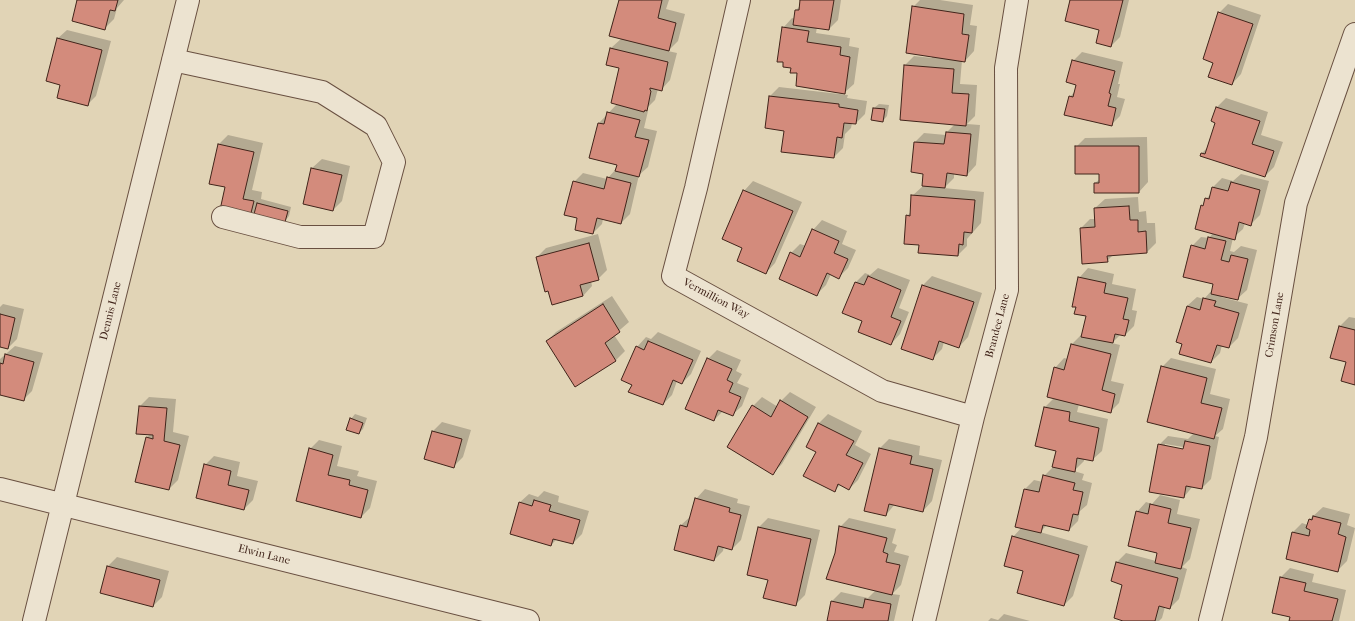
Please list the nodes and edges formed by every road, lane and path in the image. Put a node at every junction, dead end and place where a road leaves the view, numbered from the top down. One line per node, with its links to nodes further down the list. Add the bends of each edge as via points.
1 (188, 0): 5 (street, Dennis Lane)
2 (739, 0): 7 (street, Vermillion Way, via 673,276 882,391)
3 (1017, 0): 7 (street, Brandee Lane, via 1006,68 1007,290)
4 (1355, 34): 13 (street, Crimson Lane, via 1296,203 1256,437)
5 (173, 60): 6 (street, via 322,92 376,126 394,162 374,237 300,237); 9 (street, Dennis Lane)
6 (223, 217)
7 (973, 417): 12 (street, Brandee Lane)
8 (0, 489): 9 (street, Elwin Lane)
9 (64, 504): 10 (street, Dennis Lane); 11 (street, Elwin Lane)
10 (34, 621)
11 (528, 621)
12 (924, 621)
13 (1210, 621)

